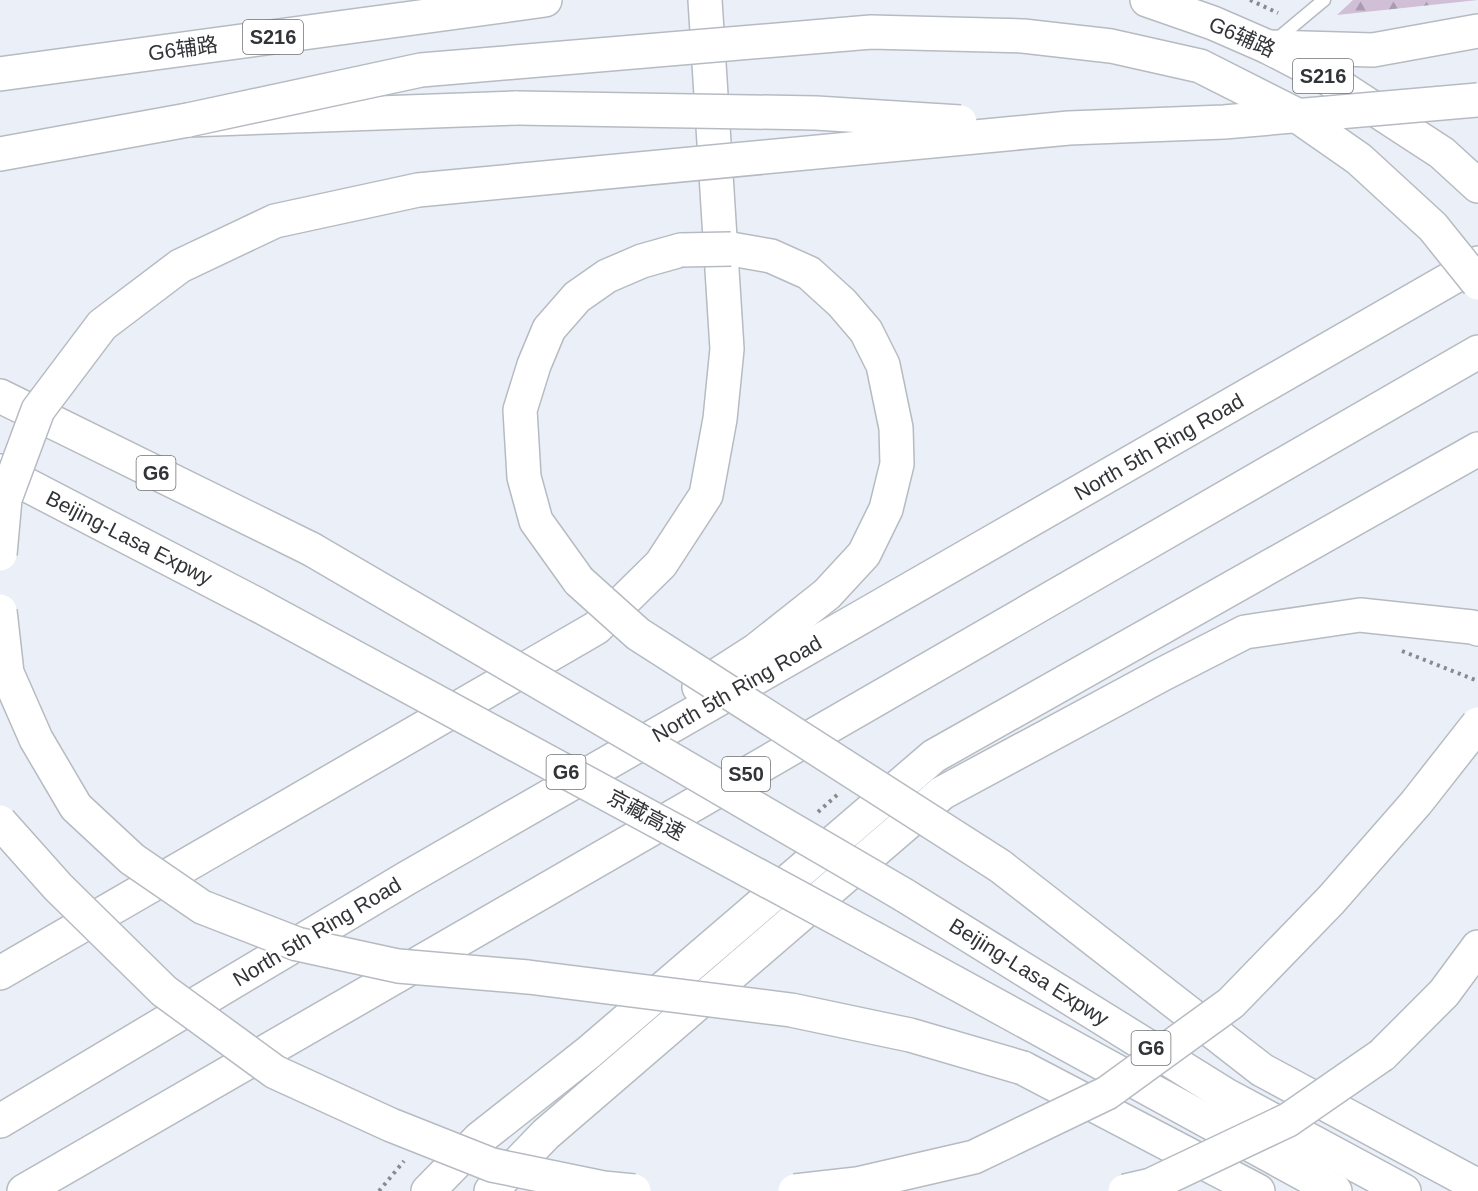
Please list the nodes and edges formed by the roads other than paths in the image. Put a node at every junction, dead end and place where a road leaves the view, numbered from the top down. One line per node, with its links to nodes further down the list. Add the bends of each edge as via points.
1 (545, 0): 7 (main road, G6辅路 / S216)
2 (705, 0): 28 (main road, via 727,349 720,419 706,495 661,564 596,628)
3 (1147, 0): 6 (main road, G6辅路 / S216)
4 (1323, 0): 6 (lane)
5 (1478, 31): 6 (main road, via 1373,50)
6 (1268, 47): 12 (main road, G6辅路 / S216, via 1324,76 1442,153)
7 (0, 74)
8 (1478, 100): 10 (main road, bridge, via 1224,122)
9 (188, 120): 10 (main road, bridge, via 517,108 816,114); 11 (main road); 14 (main road, bridge, via 421,70 871,32 1023,36 1111,46 1200,66 1293,113 1359,159 1433,227)
10 (1069, 128): 19 (main road, bridge, via 418,190 275,221 180,266 102,325 38,410 5,499)
11 (0, 154)
12 (1478, 186)
13 (1478, 263): 25 (main road, North 5th Ring Road)
14 (1478, 283)
15 (1473, 355): 31 (main road, S50)
16 (0, 396): 39 (main road, Beijing-Lasa Expwy / G6, bridge, via 311,549 904,895 1226,1095)
17 (1478, 449): 32 (main road, via 934,756 597,1045 479,1139)
18 (0, 471): 20 (main road, Beijing-Lasa Expwy / G6)
19 (0, 554)
20 (258, 605): 26 (main road, 京藏高速 / G6, bridge)
21 (0, 611): 37 (main road, bridge, via 7,673 36,739 75,807 132,859 202,907 297,944 398,966 528,977 791,1010 910,1035 1023,1068)
22 (1478, 629): 33 (main road, via 1360,615 1245,632 942,794 546,1134)
23 (1478, 724): 35 (main road, bridge, via 1354,874 1232,1003 1107,1094 974,1157 857,1184)
24 (0, 822): 34 (main road, bridge, via 58,887 164,992 275,1072 391,1125 492,1165)
25 (407, 878): 29 (main road, North 5th Ring Road); 30 (main road, bridge, via 754,651 827,594 864,554 886,509 897,464 896,428 883,365 866,331 842,303 809,273 771,256 731,249 681,250 642,261 607,276 577,297 549,329 520,410 524,477 536,521 579,581 638,634 1000,866 1262,1070)
26 (874, 939): 38 (main road, Beijing-Lasa Expwy / G6)
27 (1478, 947): 36 (main road, bridge, via 1444,993 1382,1055 1288,1120 1151,1185)
28 (0, 973)
29 (0, 1121)
30 (1478, 1186)
31 (24, 1191)
32 (428, 1191)
33 (491, 1191)
34 (634, 1191)
35 (795, 1191)
36 (1125, 1191)
37 (1258, 1191)
38 (1335, 1191)
39 (1404, 1191)

